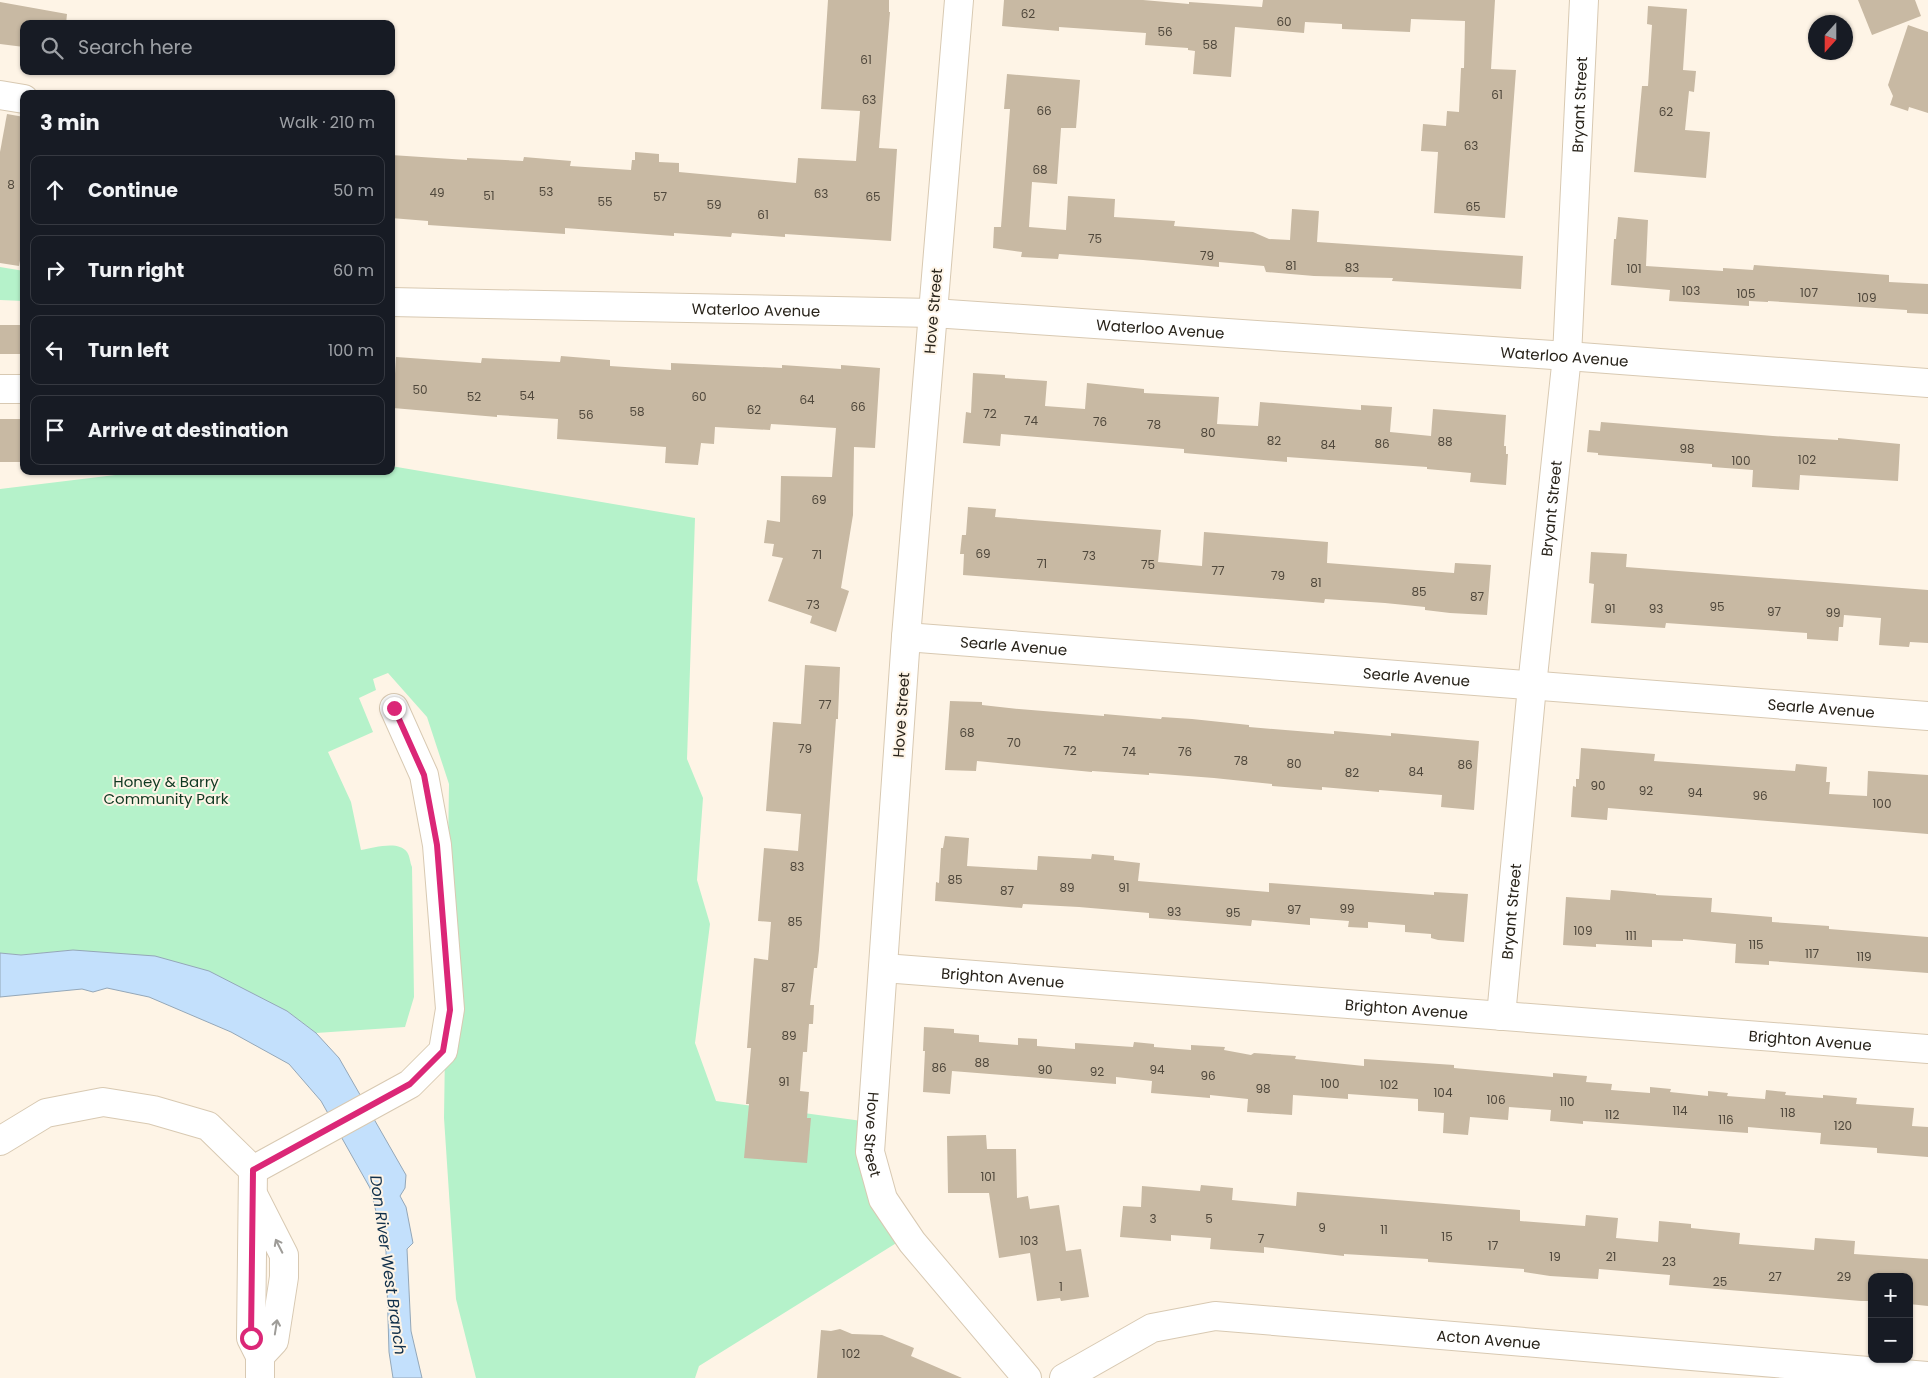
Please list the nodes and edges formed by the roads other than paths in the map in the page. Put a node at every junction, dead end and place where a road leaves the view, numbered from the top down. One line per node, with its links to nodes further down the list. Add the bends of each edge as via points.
1 (959, 0): 6 (street, Hove Street)
2 (1584, 0): 7 (street, Bryant Street)
3 (0, 95): 4 (street)
4 (20, 98)
5 (395, 302): 6 (street, Waterloo Avenue)
6 (932, 313): 7 (street, Waterloo Avenue); 11 (street, Hove Street)
7 (1567, 356): 8 (street, Waterloo Avenue); 12 (street, Bryant Street)
8 (1928, 383)
9 (0, 389): 10 (street)
10 (20, 389)
11 (906, 637): 12 (street, Searle Avenue); 15 (street, Hove Street)
12 (1532, 686): 14 (street, Searle Avenue); 16 (street, Bryant Street)
13 (394, 708): 19 (street, via 424,775 437,845 450,1010 443,1051 410,1084)
14 (1928, 716)
15 (884, 968): 16 (street, Brighton Avenue); 22 (street, Hove Street, via 870,1152 883,1199 912,1242)
16 (1500, 1016): 17 (street, Brighton Avenue)
17 (1928, 1049)
18 (0, 1141): 19 (street, via 46,1113 103,1102 153,1110 208,1126)
19 (253, 1182): 20 (street, via 284,1255 284,1277 274,1341)
20 (260, 1367)
21 (1928, 1376): 23 (street, Acton Avenue, via 1215,1316 1152,1328)
22 (1027, 1378)
23 (1064, 1378)

